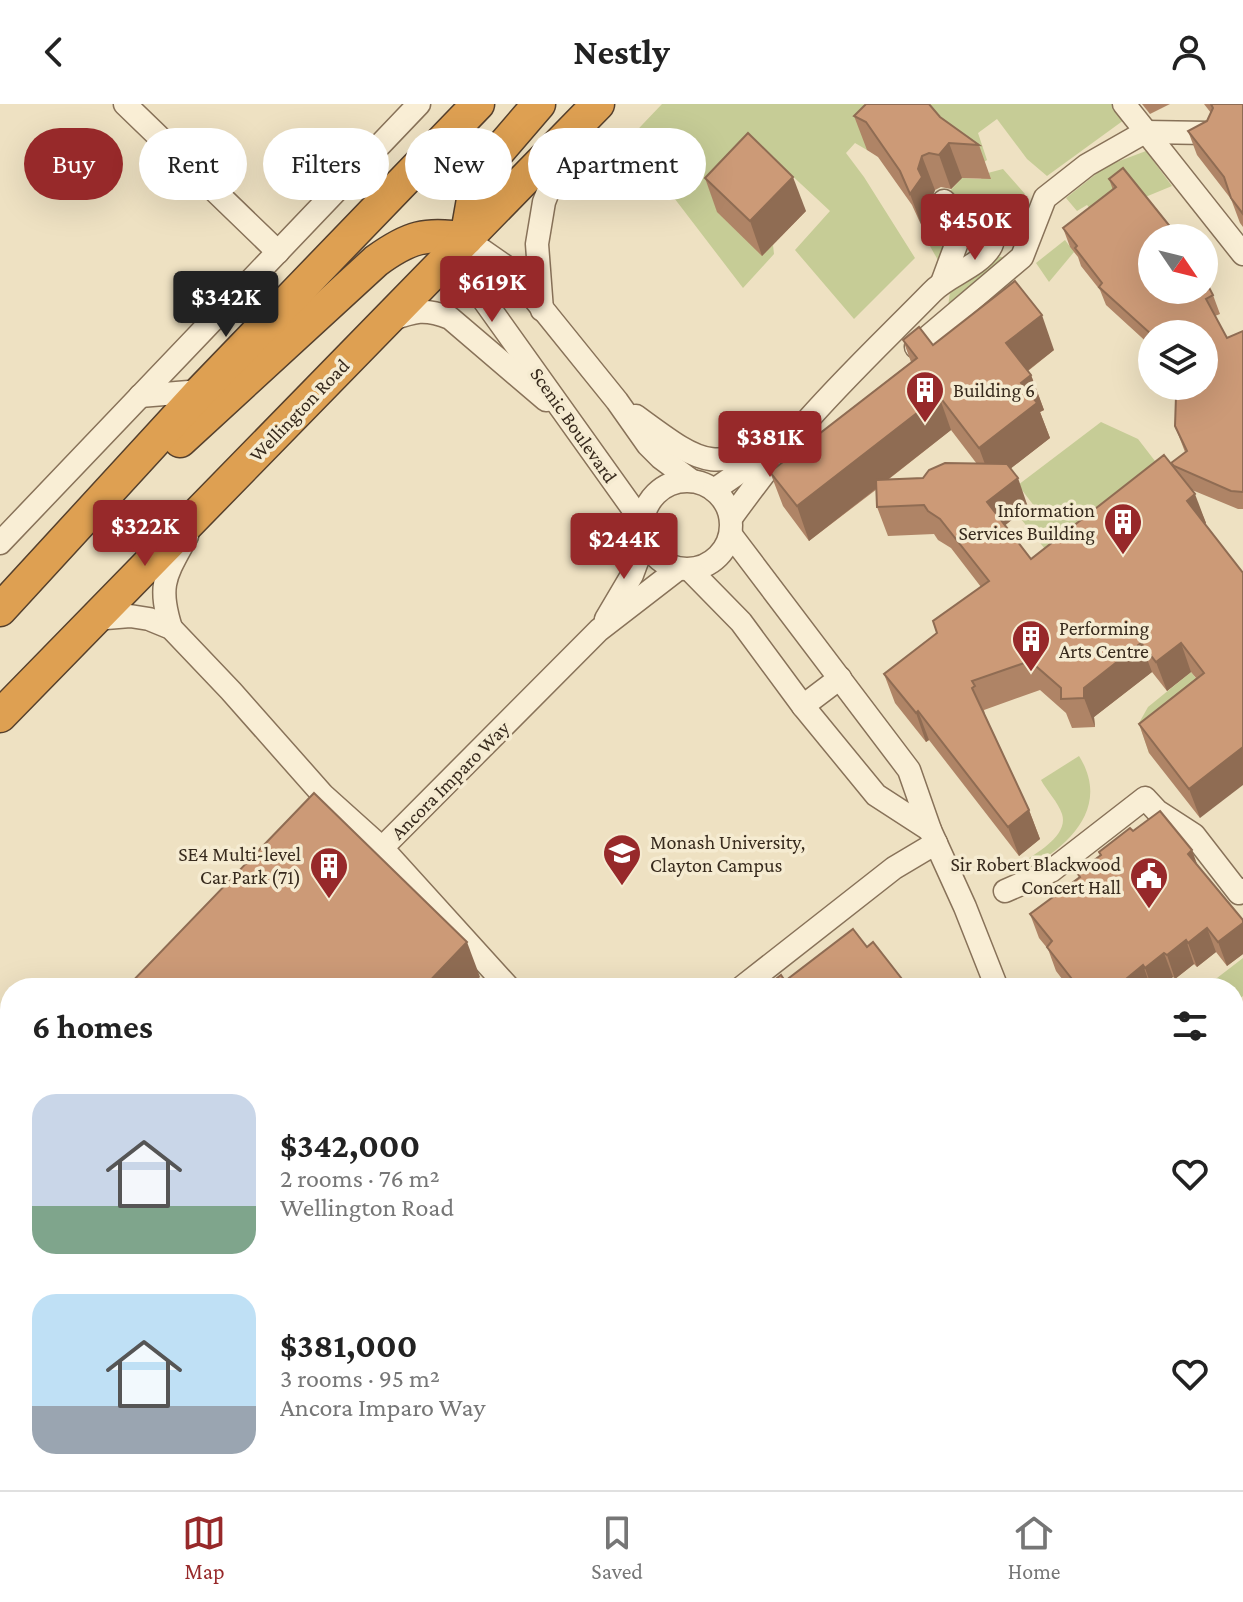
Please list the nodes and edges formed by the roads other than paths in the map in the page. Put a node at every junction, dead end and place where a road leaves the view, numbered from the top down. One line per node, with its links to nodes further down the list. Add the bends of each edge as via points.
1 (125, 104): 15 (street)
2 (419, 104): 15 (street)
3 (539, 104): 14 (highway, via 491,160 475,188)
4 (598, 104): 7 (highway, Wellington Road)
5 (1124, 104): 8 (street)
6 (469, 109): 21 (highway)
7 (574, 128)
8 (1145, 132): 9 (street); 16 (street); 20 (street, via 1087,165 1045,198 1022,257)
9 (1208, 133)
10 (528, 175): 14 (highway, Wellington Road)
11 (545, 200): 18 (street, via 537,244)
12 (944, 201): 13 (street)
13 (967, 225): 17 (street); 17 (street, via 975,222 989,229 992,245)
14 (466, 239): 18 (street, via 512,271); 19 (highway, Wellington Road); 24 (street, Scenic Boulevard, via 483,299); 33 (highway, via 423,235 376,261)
15 (278, 252): 22 (street)
16 (1243, 254)
17 (943, 280): 25 (street)
18 (542, 310): 23 (street)
19 (386, 322): 24 (street, via 416,310 450,318); 28 (highway, Wellington Road)
20 (916, 347)
21 (201, 391): 22 (street); 33 (highway)
22 (140, 396): 31 (street)
23 (617, 401): 25 (street, via 684,452 708,461 732,459); 26 (street, via 648,445)
24 (574, 425): 30 (street, Scenic Boulevard)
25 (799, 430): 27 (street); 29 (street)
26 (692, 481): 27 (street); 30 (street, via 664,487 654,496 646,509)
27 (714, 490): 29 (street, via 725,502)
28 (197, 516): 35 (highway, Wellington Road); 36 (street, via 163,584)
29 (731, 526): 32 (street, via 716,559 704,567); 38 (street)
30 (644, 531): 32 (street, via 656,557); 37 (street, Ancora Imparo Way, via 632,575)
31 (0, 543)
32 (684, 569): 37 (street, Ancora Imparo Way); 39 (street, via 741,622)
33 (25, 584): 34 (highway)
34 (0, 610)
35 (94, 619): 36 (street, via 130,616); 40 (highway, Wellington Road)
36 (171, 628): 42 (street, via 323,795)
37 (599, 630): 42 (street, Ancora Imparo Way)
38 (840, 678): 39 (street); 41 (street, via 909,770)
39 (803, 706): 41 (street, via 876,795)
40 (0, 716)
41 (933, 837): 46 (street); 47 (street)
42 (382, 848): 45 (street, Ancora Imparo Way)
43 (1243, 890): 44 (street, via 1239,893 1194,835 1145,798 1051,871)
44 (1005, 891)
45 (500, 978)
46 (754, 978)
47 (993, 978)

